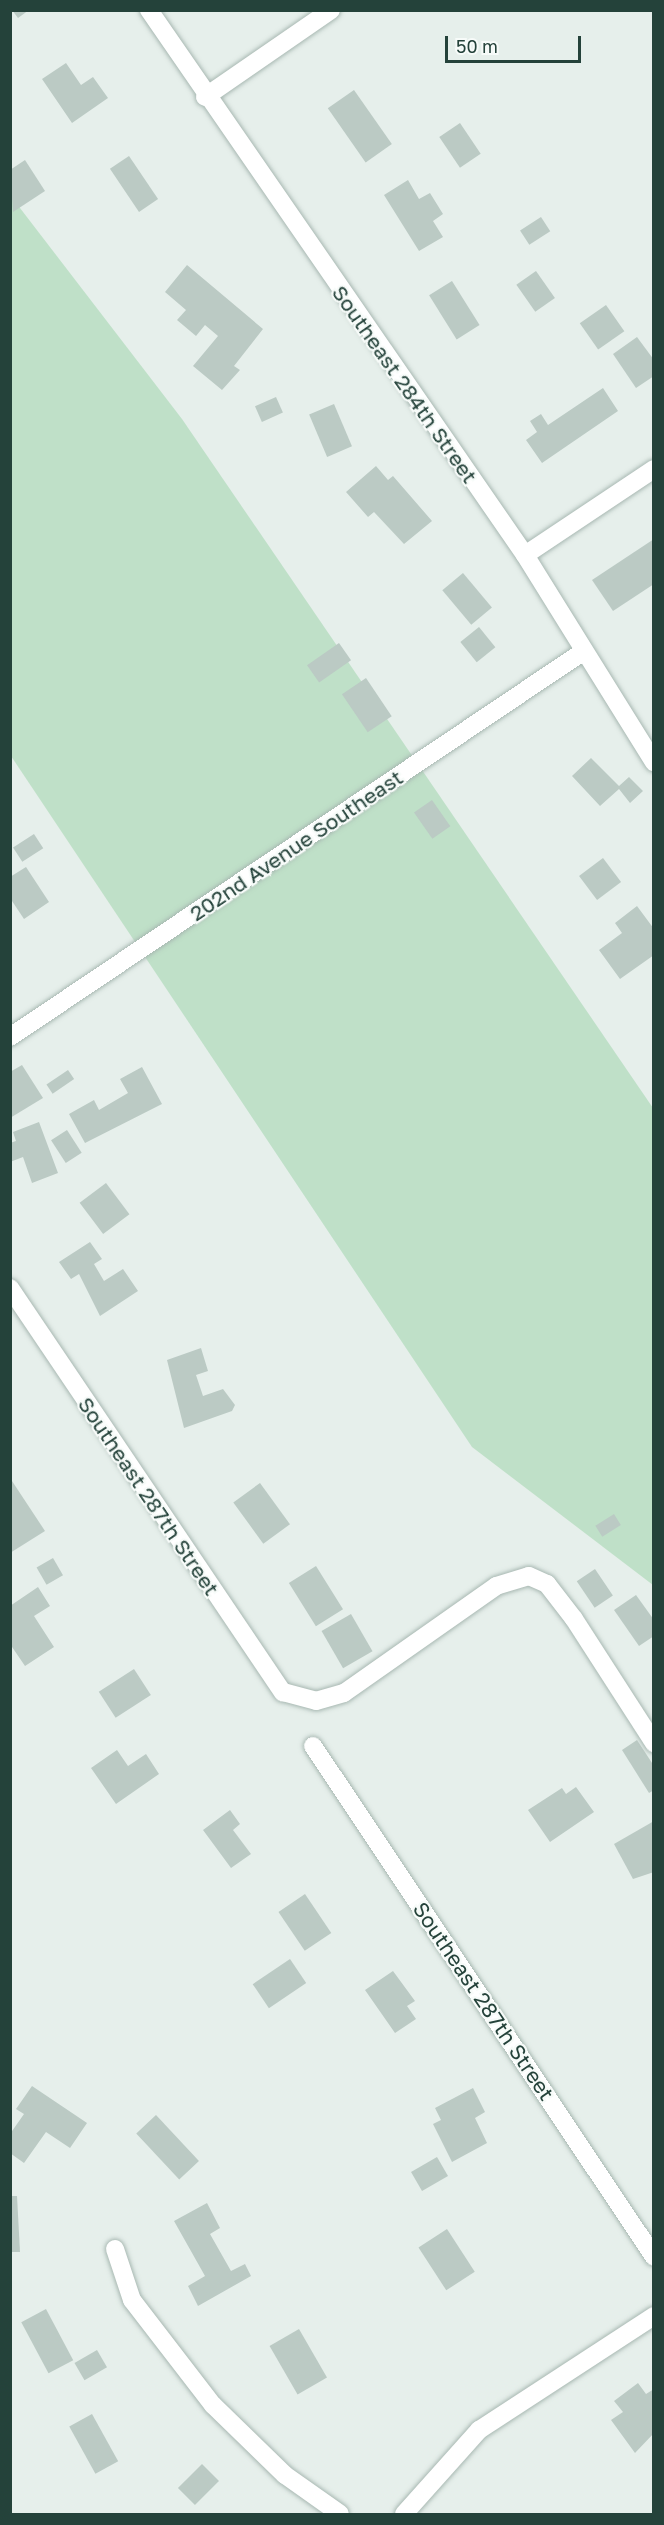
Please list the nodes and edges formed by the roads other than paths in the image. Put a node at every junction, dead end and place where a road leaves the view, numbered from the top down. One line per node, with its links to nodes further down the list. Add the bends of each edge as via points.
1 (149, 10): 3 (street, Southeast 284th Street)
2 (332, 10): 3 (street)
3 (206, 97): 5 (street, Southeast 284th Street)
4 (654, 469): 5 (street)
5 (525, 555): 6 (street, Southeast 284th Street)
6 (581, 653): 7 (street, Southeast 284th Street); 8 (street, 202nd Avenue Southeast)
7 (654, 762)
8 (10, 1037)
9 (10, 1288): 10 (street, Southeast 287th Street, via 272,1680 294,1698 326,1700 344,1693 496,1586 529,1576 547,1584 574,1619)
10 (654, 1743)
11 (313, 1746): 13 (street, Southeast 287th Street)
12 (115, 2249): 15 (street, via 132,2300 213,2405 285,2475)
13 (654, 2257)
14 (654, 2316): 16 (street, via 479,2430)
15 (340, 2514)
16 (404, 2514)

